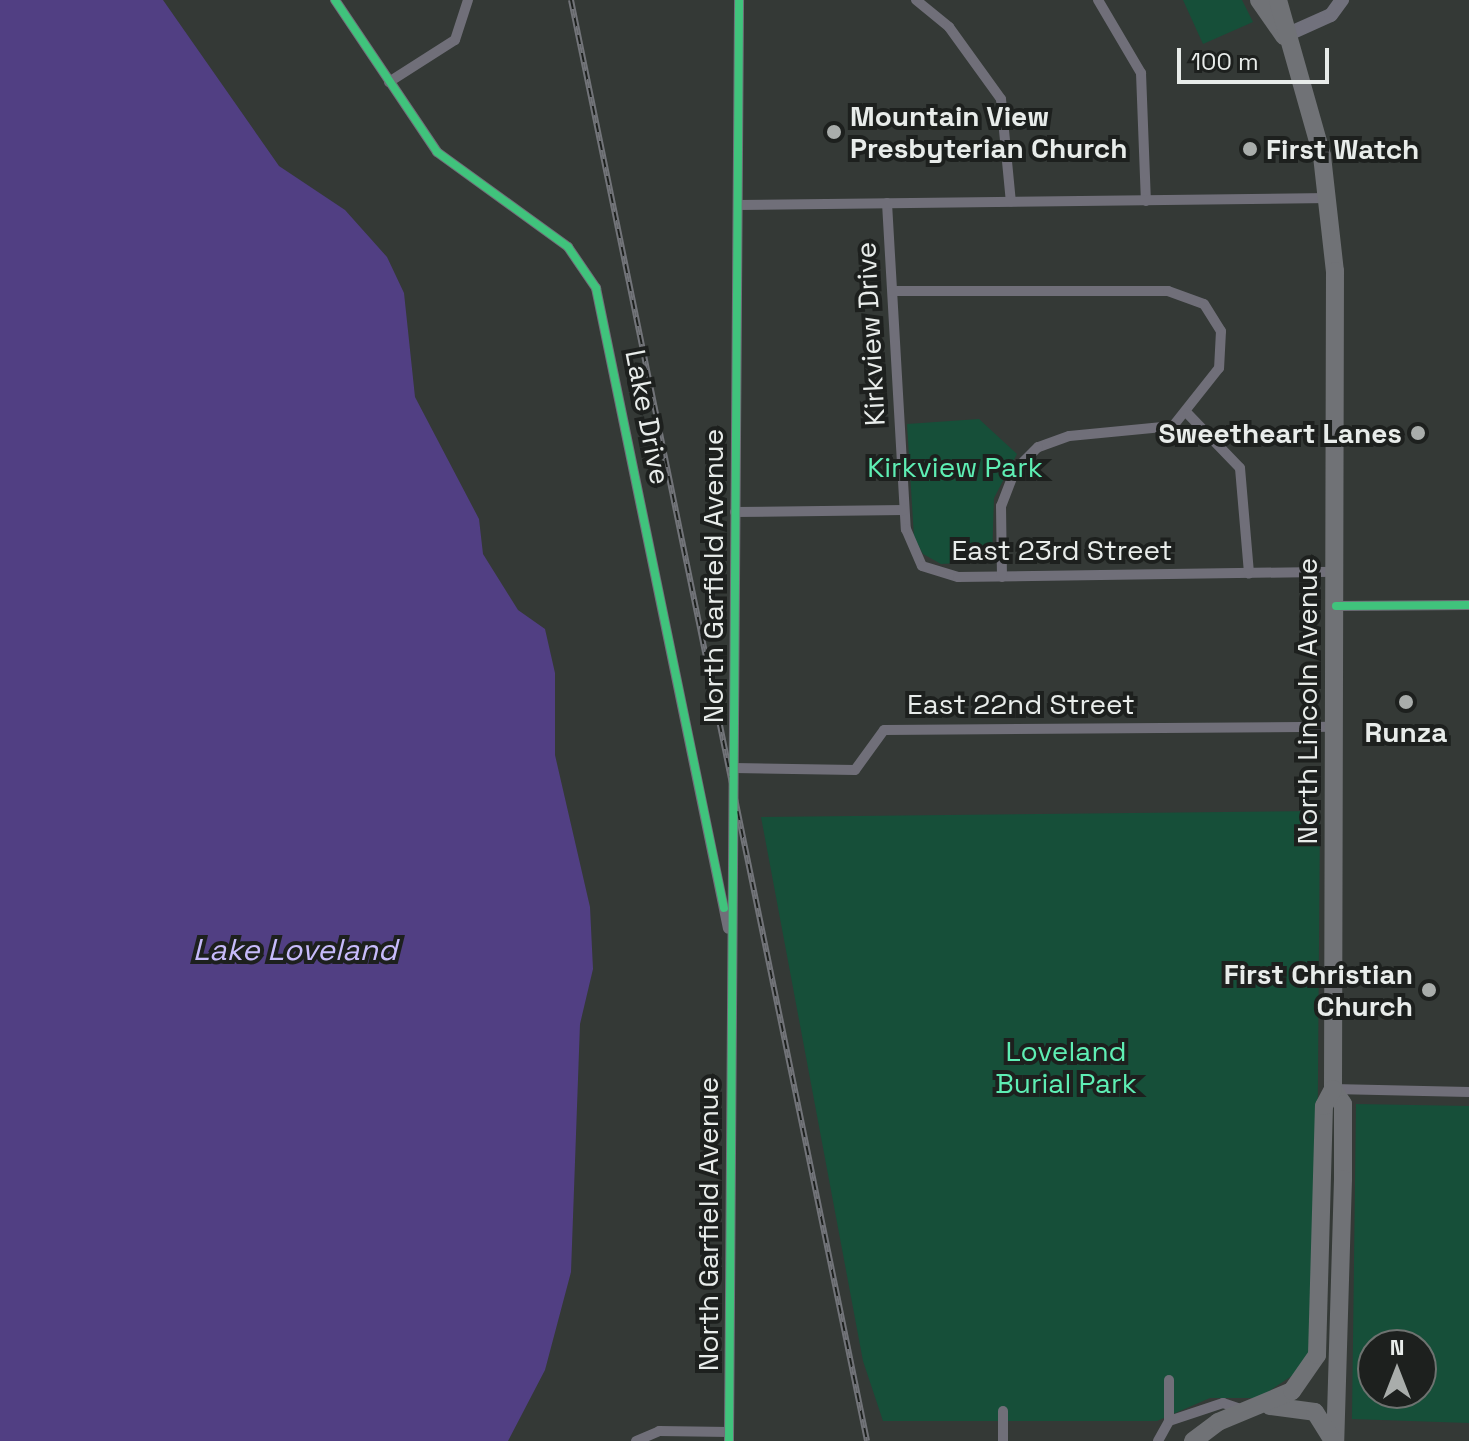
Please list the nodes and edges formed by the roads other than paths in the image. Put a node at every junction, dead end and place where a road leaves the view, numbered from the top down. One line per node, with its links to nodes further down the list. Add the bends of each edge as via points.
1 (335, 0): 10 (street, Lake Drive)
2 (468, 0): 10 (street, via 455,40)
3 (739, 0): 15 (street, North Garfield Avenue)
4 (916, 0): 13 (street, via 949,27 1001,99)
5 (1098, 0): 12 (street, via 1141,73)
6 (1259, 0): 9 (highway)
7 (1278, 0): 9 (highway)
8 (1342, 0): 9 (street, via 1331,15)
9 (1284, 36): 11 (highway, North Lincoln Avenue)
10 (389, 82): 27 (street, Lake Drive, via 437,152 568,247 596,288)
11 (1330, 198): 12 (street); 20 (highway, North Lincoln Avenue)
12 (1146, 201): 13 (street)
13 (1011, 202): 14 (street)
14 (887, 203): 15 (street); 16 (street, Kirkview Drive)
15 (738, 205): 19 (street, North Garfield Avenue)
16 (893, 291): 17 (street, via 1148,289 1191,297 1211,313 1223,341 1219,368); 18 (street, Kirkview Drive)
17 (1188, 414): 21 (street, via 1240,468); 22 (street, via 1165,429 1069,436 1030,453 1001,506)
18 (904, 510): 19 (street); 22 (street, East 23rd Street, via 909,546 922,566 943,576)
19 (735, 512): 26 (street, North Garfield Avenue)
20 (1336, 572): 21 (street, East 23rd Street); 24 (highway, North Lincoln Avenue)
21 (1249, 574): 22 (street, East 23rd Street)
22 (1002, 577)
23 (1469, 605): 24 (street)
24 (1336, 606): 25 (highway, North Lincoln Avenue)
25 (1335, 727): 26 (street, East 22nd Street, via 884,730 855,770); 28 (highway, North Lincoln Avenue)
26 (734, 768): 27 (street, North Garfield Avenue)
27 (732, 943): 35 (street, North Garfield Avenue)
28 (1333, 1089): 29 (street); 31 (highway, via 1324,1106 1317,1355 1301,1382); 40 (highway, North Lincoln Avenue, via 1343,1104)
29 (1469, 1092)
30 (1169, 1380): 34 (street)
31 (1267, 1406): 33 (highway); 40 (highway, via 1315,1412)
32 (1003, 1411): 37 (street)
33 (1246, 1412): 34 (street, via 1223,1403); 39 (highway)
34 (1169, 1421): 38 (street)
35 (729, 1437): 36 (street, via 659,1431)
36 (636, 1441)
37 (1003, 1441)
38 (1158, 1441)
39 (1193, 1441)
40 (1334, 1441)

